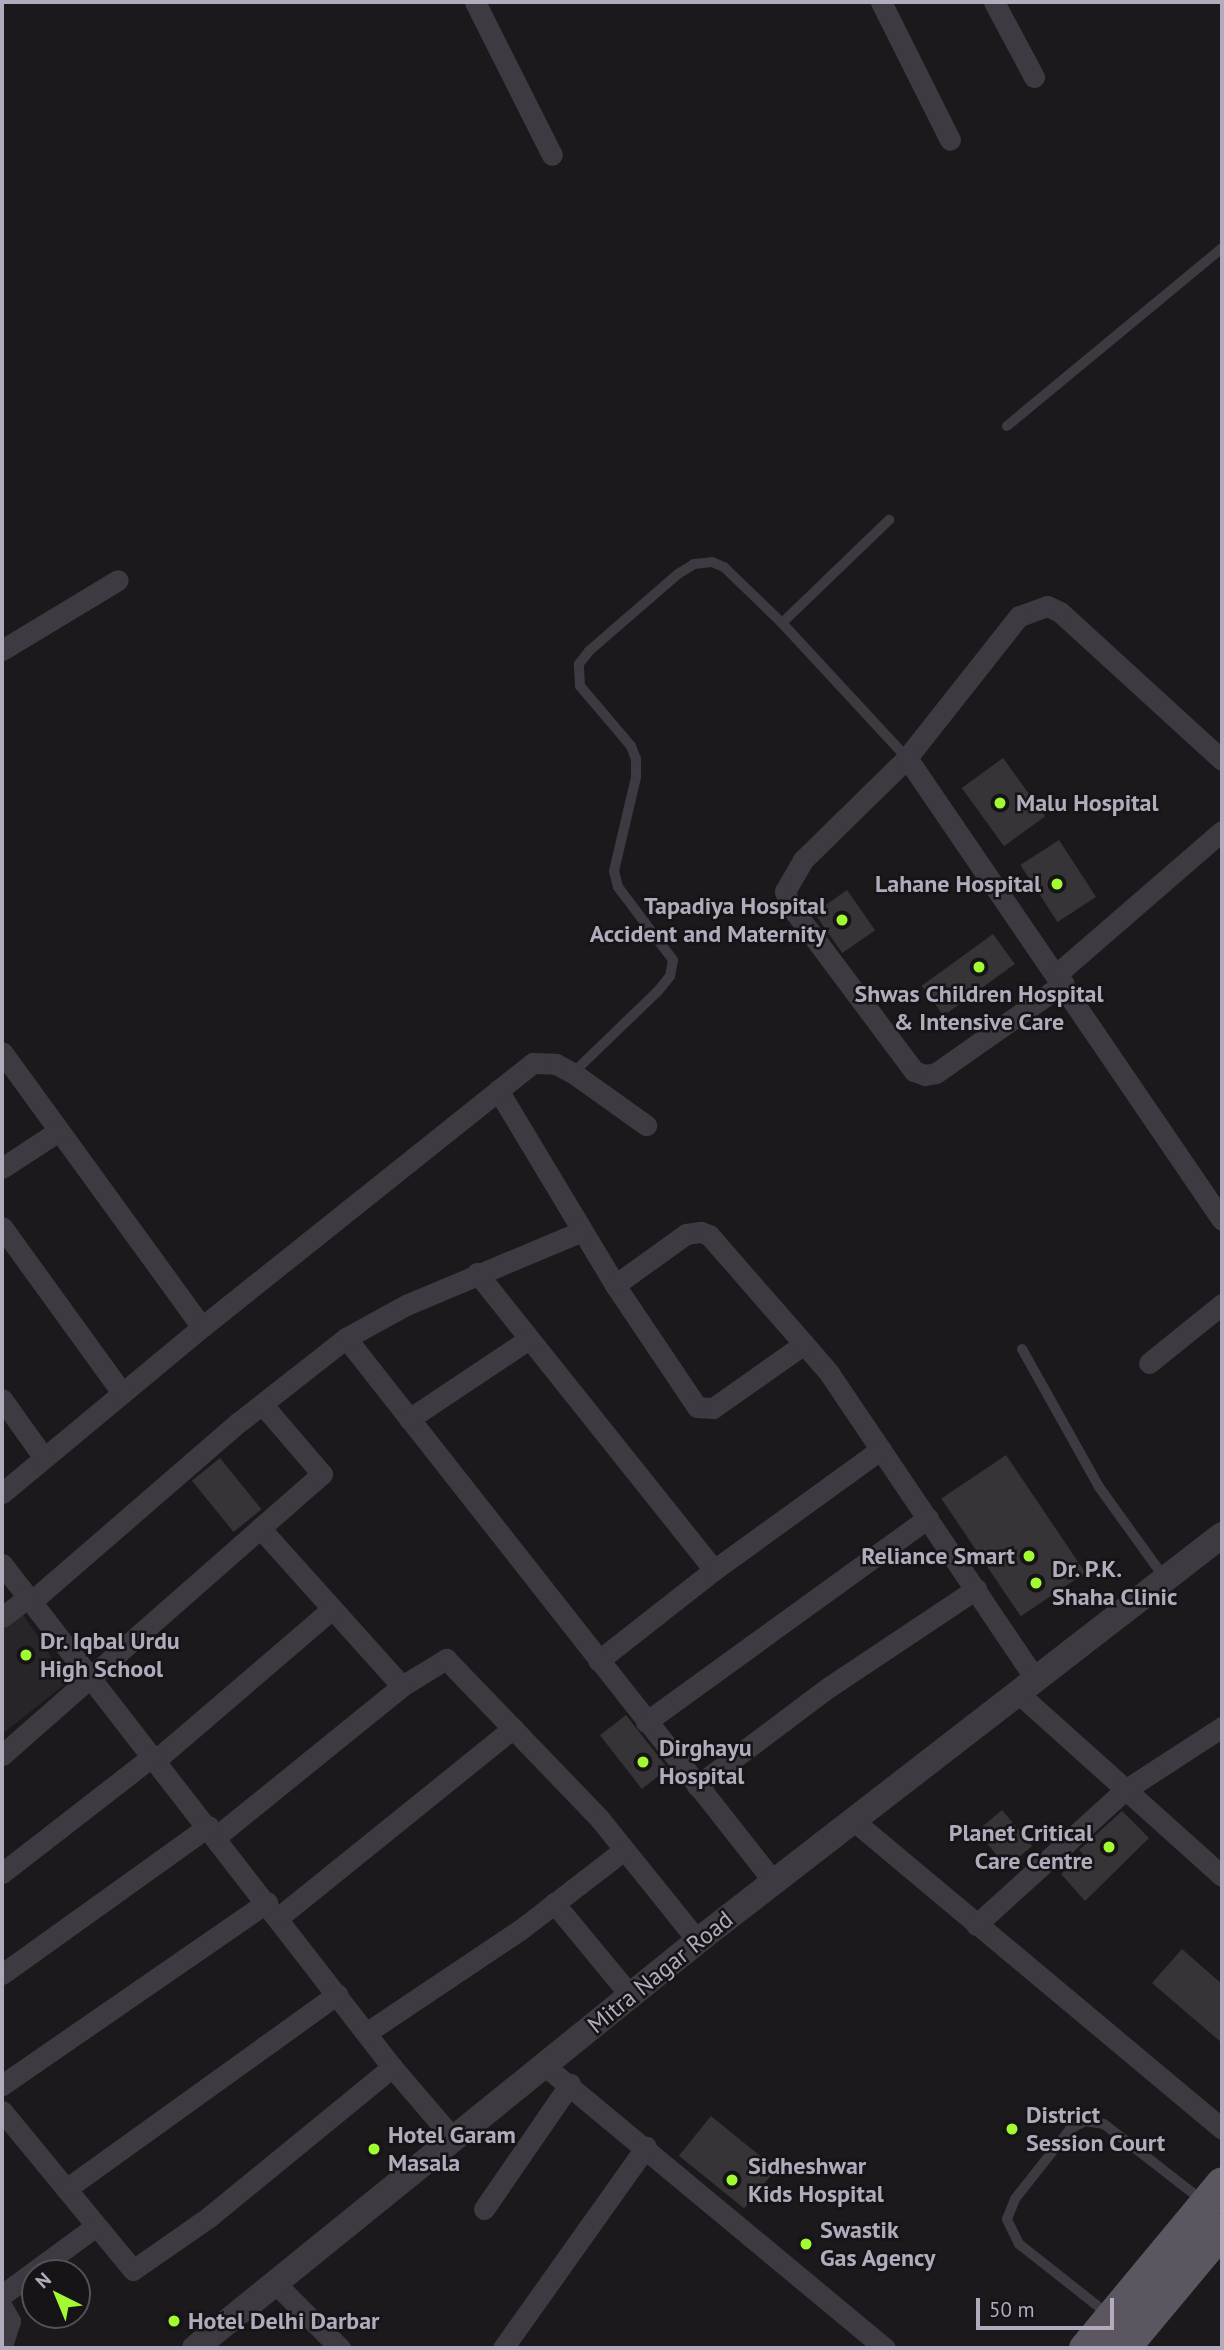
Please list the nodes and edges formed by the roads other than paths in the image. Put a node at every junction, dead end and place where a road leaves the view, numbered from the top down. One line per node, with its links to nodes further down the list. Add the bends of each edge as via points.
1 (475, 2): 6 (street)
2 (881, 2): 5 (street)
3 (995, 2): 4 (street)
4 (1034, 77)
5 (950, 140)
6 (552, 155)
7 (1222, 248): 8 (lane)
8 (1007, 426)
9 (889, 520): 11 (lane)
10 (118, 580): 12 (street)
11 (782, 623): 13 (lane); 18 (lane, via 724,567 712,562 694,564 579,664 580,686 631,746 636,759 614,871 618,887 673,960 670,976 659,991)
12 (2, 650)
13 (907, 758): 14 (street, via 1019,616 1046,606 1060,612); 16 (street); 16 (street, via 803,860 785,891 789,905 914,1070 925,1075 936,1073)
14 (1222, 760)
15 (1222, 831): 16 (street)
16 (1061, 978): 23 (street)
17 (2, 1052): 21 (street)
18 (573, 1073): 19 (street, via 556,1064 533,1063); 20 (street)
19 (498, 1090): 26 (street); 30 (street)
20 (646, 1125)
21 (57, 1132): 22 (street); 30 (street)
22 (2, 1168)
23 (1214, 1193): 24 (street)
24 (1222, 1220)
25 (2, 1227): 36 (street)
26 (582, 1231): 27 (street); 28 (street)
27 (477, 1273): 31 (street); 32 (street)
28 (615, 1285): 33 (street, via 685,1234 701,1232 709,1235); 33 (street, via 691,1401 704,1410)
29 (1222, 1304): 35 (street)
30 (202, 1326): 36 (street)
31 (346, 1338): 38 (street); 39 (street)
32 (528, 1339): 39 (street); 47 (street)
33 (804, 1344): 40 (street)
34 (1022, 1349): 48 (lane, via 1098,1487)
35 (1149, 1363)
36 (122, 1393): 41 (street)
37 (2, 1399): 41 (street)
38 (262, 1404): 44 (street, via 322,1474); 50 (street)
39 (409, 1419): 53 (street)
40 (881, 1449): 43 (street); 47 (street)
41 (44, 1458): 42 (street)
42 (2, 1493)
43 (928, 1518): 49 (street); 57 (street, via 804,1603)
44 (260, 1528): 51 (street); 54 (street)
45 (1222, 1535): 48 (street, Mitra Nagar Road)
46 (2, 1564): 50 (street)
47 (714, 1570): 53 (street)
48 (1164, 1577): 55 (street, Mitra Nagar Road)
49 (976, 1589): 55 (street); 62 (street, via 830,1687)
50 (30, 1599): 52 (street); 54 (street)
51 (332, 1609): 56 (street); 61 (street)
52 (2, 1618)
53 (598, 1661): 57 (street)
54 (94, 1678): 60 (street); 61 (street)
55 (1026, 1685): 63 (street); 64 (street, Mitra Nagar Road)
56 (402, 1686): 59 (street, via 446,1659); 65 (street)
57 (646, 1722): 62 (street)
58 (1222, 1727): 63 (street)
59 (513, 1728): 66 (street); 71 (street)
60 (2, 1755)
61 (155, 1757): 65 (street); 67 (street)
62 (697, 1786): 69 (street)
63 (1125, 1790): 68 (street); 72 (street)
64 (854, 1821): 69 (street, Mitra Nagar Road); 72 (street)
65 (213, 1831): 71 (street); 74 (street)
66 (624, 1850): 70 (street); 73 (street)
67 (2, 1873)
68 (1222, 1876)
69 (774, 1882): 73 (street, Mitra Nagar Road)
70 (554, 1903): 76 (street); 77 (street)
71 (273, 1910): 75 (street); 80 (street)
72 (976, 1925): 83 (street)
73 (698, 1941): 76 (street, Mitra Nagar Road)
74 (2, 1974)
75 (337, 1994): 77 (street); 86 (street)
76 (631, 1996): 78 (street, Mitra Nagar Road)
77 (366, 2033): 79 (street)
78 (545, 2066): 81 (street); 84 (street, Mitra Nagar Road)
79 (392, 2067): 84 (street); 89 (street, via 209,2217 133,2270)
80 (3, 2082)
81 (570, 2084): 85 (street); 87 (street)
82 (2, 2111): 86 (street)
83 (1222, 2129)
84 (452, 2137): 90 (street, Mitra Nagar Road)
85 (646, 2147): 97 (street); 98 (street)
86 (66, 2189): 89 (street)
87 (484, 2209)
88 (1218, 2216): 93 (main road); 93 (lane, via 1104,2124 1085,2121 1070,2129 1016,2199 1007,2219 1019,2244); 100 (main road)
89 (96, 2226): 91 (street)
90 (276, 2284): 95 (street, Mitra Nagar Road); 96 (street)
91 (2, 2295)
92 (2, 2307): 94 (street, via 10,2321)
93 (1111, 2316): 99 (main road)
94 (2, 2346)
95 (195, 2348)
96 (340, 2348)
97 (503, 2348)
98 (885, 2348)
99 (1085, 2348)
100 (1122, 2348)

